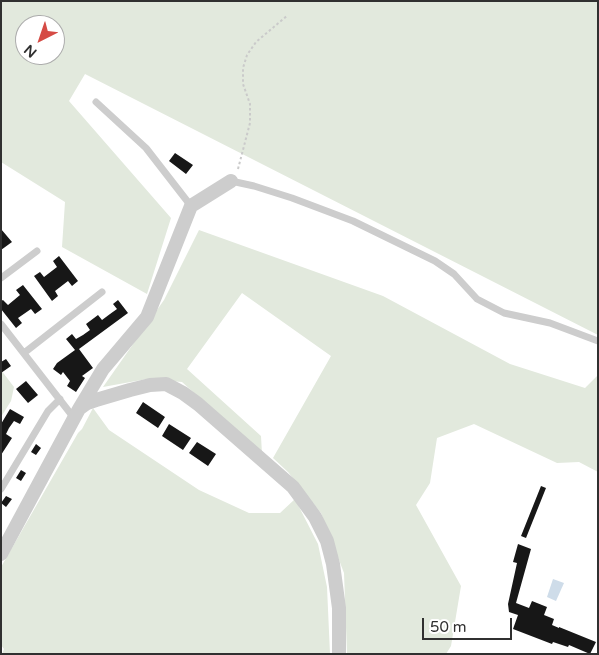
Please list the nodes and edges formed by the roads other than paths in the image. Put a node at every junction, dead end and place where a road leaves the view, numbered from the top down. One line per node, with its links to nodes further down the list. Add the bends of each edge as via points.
1 (96, 102): 3 (lane, via 146,148)
2 (232, 181): 3 (street); 8 (lane, via 292,198 353,221 435,261 454,274 477,299 504,313 550,323)
3 (191, 206): 11 (street, via 147,317 103,369)
4 (37, 251): 5 (lane)
5 (1, 278)
6 (102, 292): 9 (lane)
7 (1, 324): 9 (lane)
8 (598, 342)
9 (24, 353): 10 (lane)
10 (60, 399): 11 (lane); 12 (lane, via 48,411)
11 (76, 414): 13 (street); 14 (street, via 87,403 96,400 150,385 166,384 198,404 293,487 315,517 327,541 339,608)
12 (1, 489)
13 (1, 554)
14 (339, 654)

